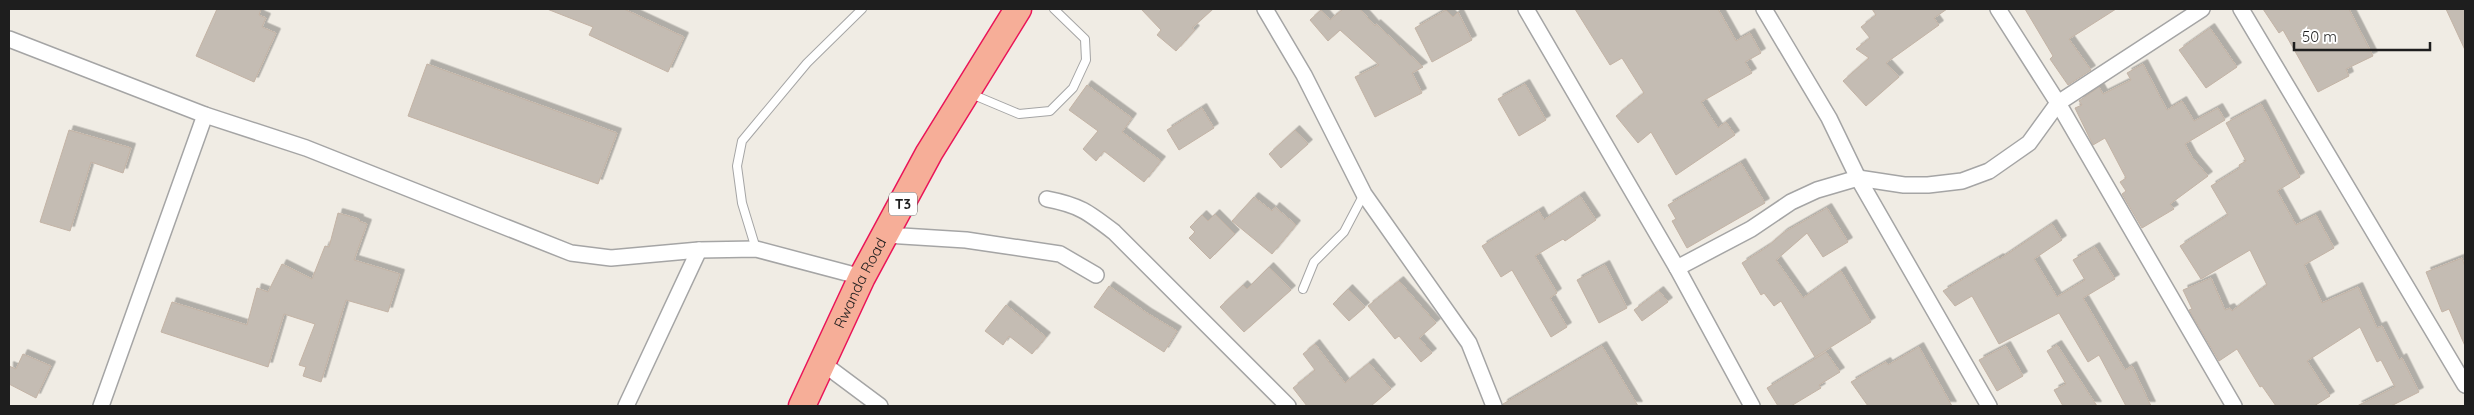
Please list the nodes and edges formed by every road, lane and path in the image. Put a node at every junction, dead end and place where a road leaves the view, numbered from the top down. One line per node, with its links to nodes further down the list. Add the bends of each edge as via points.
1 (862, 9): 18 (lane, via 807,63 742,140 737,166 742,203)
2 (1018, 9): 11 (highway, Rwanda Road / T3)
3 (1054, 9): 11 (lane, via 1085,39 1086,60 1073,88 1050,112 1018,114)
4 (1265, 9): 15 (street, via 1304,75)
5 (1526, 9): 20 (street)
6 (1764, 9): 14 (street, via 1829,118)
7 (1998, 9): 12 (street)
8 (2202, 9): 12 (street)
9 (2241, 9): 25 (street)
10 (9, 39): 13 (street)
11 (967, 92): 17 (highway, Rwanda Road / T3, via 929,153)
12 (2058, 103): 14 (street, via 2029,143 1990,171 1962,181 1916,186); 34 (street)
13 (205, 115): 19 (street, via 306,148 570,253 612,258); 27 (street)
14 (1858, 178): 20 (street, via 1817,190 1791,202 1751,229); 33 (street)
15 (1364, 194): 23 (lane, via 1344,232 1314,262); 26 (street, via 1469,343)
16 (1047, 199): 31 (street, via 1086,210 1114,232)
17 (886, 235): 21 (street, via 966,240 1060,254); 22 (highway, Rwanda Road / T3)
18 (756, 249): 19 (street); 22 (street)
19 (699, 250): 28 (street)
20 (1677, 268): 32 (street)
21 (1096, 276)
22 (862, 277): 24 (highway, Rwanda Road / T3)
23 (1303, 289)
24 (822, 362): 29 (highway, Rwanda Road / T3); 30 (street)
25 (2465, 385)
26 (1489, 404)
27 (101, 406)
28 (626, 406)
29 (802, 406)
30 (880, 406)
31 (1288, 406)
32 (1752, 406)
33 (1989, 406)
34 (2234, 406)

